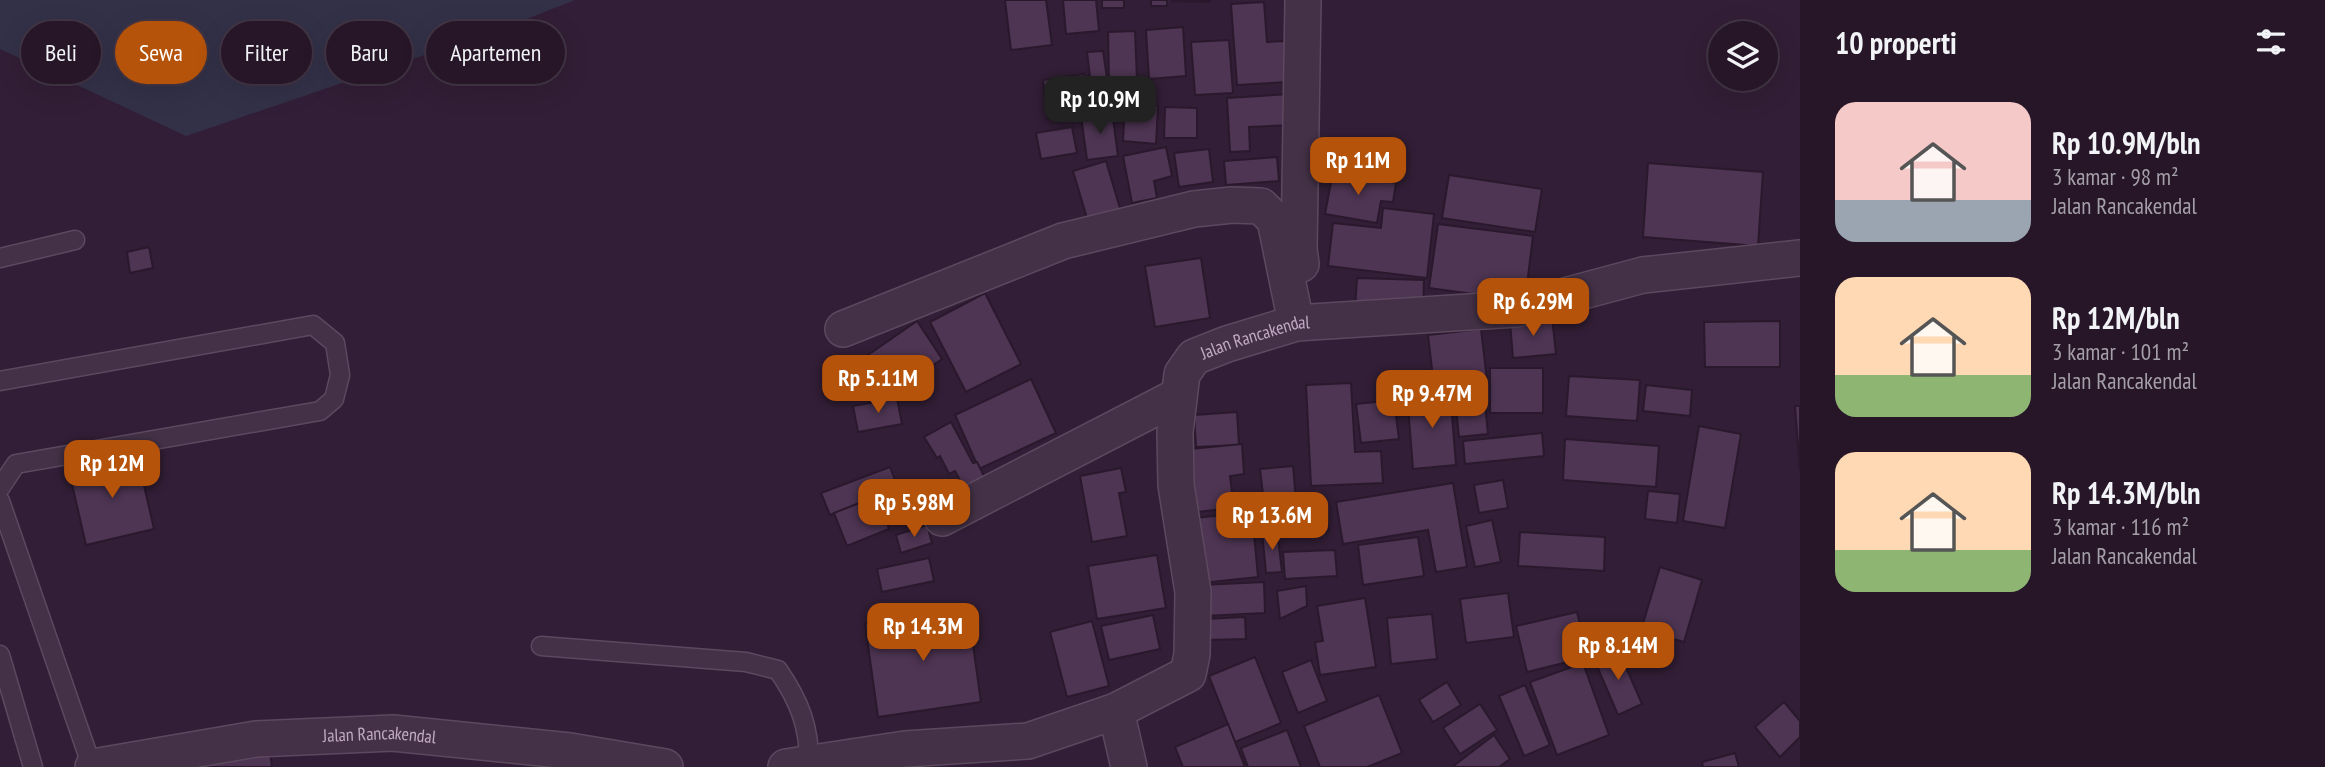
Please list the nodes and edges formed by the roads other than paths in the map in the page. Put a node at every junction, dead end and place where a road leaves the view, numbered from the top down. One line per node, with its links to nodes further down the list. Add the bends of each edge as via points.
1 (1303, 0): 5 (street, via 1298,249)
2 (75, 240): 3 (lane)
3 (0, 258)
4 (1800, 258): 5 (street, Jalan Rancakendal, via 1643,275 1516,309)
5 (1308, 322): 6 (street, via 1275,220 1261,206 1232,205 1194,209 1063,241); 8 (street, Jalan Rancakendal, via 1194,357 1182,374)
6 (843, 329)
7 (0, 381): 9 (lane, via 313,325 335,343 340,375 334,399 320,411 16,464)
8 (1178, 396): 11 (street); 14 (street, Jalan Rancakendal, via 1175,485 1193,593 1192,654 1188,674)
9 (0, 488)
10 (0, 501): 18 (lane)
11 (942, 518)
12 (541, 646): 16 (lane, via 746,662 778,670 795,695 807,728)
13 (0, 655): 17 (lane)
14 (1116, 711): 16 (street, Jalan Rancakendal, via 1028,741 905,749); 20 (street)
15 (569, 759): 18 (street, Jalan Rancakendal, via 393,733 329,734 256,739); 19 (street, Jalan Rancakendal)
16 (801, 766)
17 (33, 767)
18 (93, 767)
19 (666, 767)
20 (1129, 767)

